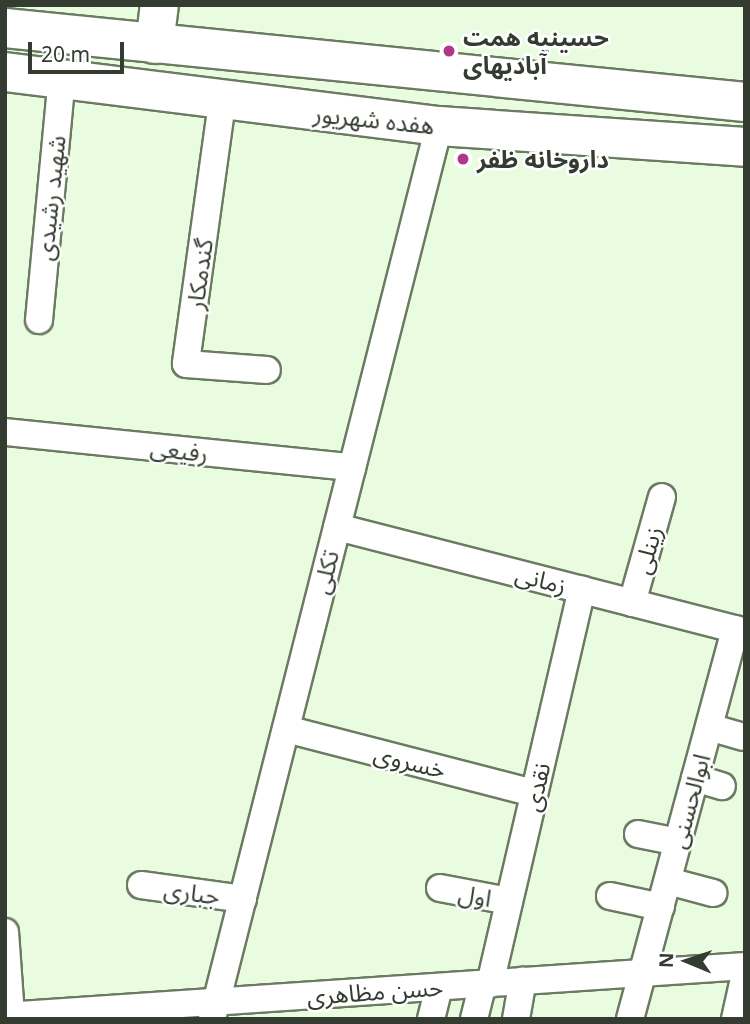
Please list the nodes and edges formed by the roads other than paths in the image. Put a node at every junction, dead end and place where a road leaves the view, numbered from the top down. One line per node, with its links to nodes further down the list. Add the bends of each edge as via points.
1 (159, 5): 3 (main road)
2 (5, 28): 3 (main road)
3 (154, 44): 6 (main road)
4 (5, 72): 5 (main road, هفده شهریور)
5 (62, 77): 7 (main road, هفده شهریور); 10 (street, شهید رشیدی)
6 (745, 102)
7 (222, 103): 8 (main road, هفده شهریور); 11 (street, گندمکار, via 186,364)
8 (439, 126): 9 (main road, هفده شهریور); 13 (street, تکلی)
9 (745, 147)
10 (38, 320)
11 (267, 370)
12 (5, 432): 13 (street, رفیعی)
13 (352, 467): 15 (street, تکلی)
14 (662, 497): 17 (street, زینلی)
15 (337, 527): 16 (street, زمانی); 20 (street, تکلی)
16 (582, 590): 17 (street, زمانی); 24 (street, نقدی)
17 (632, 603): 18 (street, زمانی)
18 (740, 630): 19 (street, ابوالحسنی)
19 (709, 727): 21 (street); 22 (street, ابوالحسنی)
20 (286, 729): 24 (street, خسروی); 32 (street, تکلی)
21 (743, 737)
22 (695, 778): 23 (street); 26 (street, ابوالحسنی)
23 (722, 786)
24 (534, 793): 33 (street, نقدی)
25 (638, 834): 26 (street)
26 (678, 842): 27 (street, ابوالحسنی)
27 (668, 881): 30 (street); 34 (street, ابوالحسنی)
28 (141, 885): 32 (street, جباری)
29 (440, 888): 33 (street, اول)
30 (713, 893)
31 (610, 896): 34 (street)
32 (243, 899): 42 (street, تکلی)
33 (509, 901): 40 (street, نقدی)
34 (660, 907): 37 (street, ابوالحسنی)
35 (5, 932): 43 (street)
36 (745, 967): 37 (street, حسن مظاهری)
37 (643, 973): 39 (street, حسن مظاهری); 47 (street, ابوالحسنی)
38 (745, 974): 48 (street)
39 (523, 981): 40 (street, حسن مظاهری); 46 (street)
40 (486, 984): 41 (street, حسن مظاهری); 45 (street, نقدی)
41 (439, 987): 42 (street, حسن مظاهری); 44 (street)
42 (214, 1010): 43 (street, حسن مظاهری)
43 (8, 1016)
44 (431, 1019)
45 (474, 1019)
46 (516, 1019)
47 (630, 1019)
48 (735, 1019)

